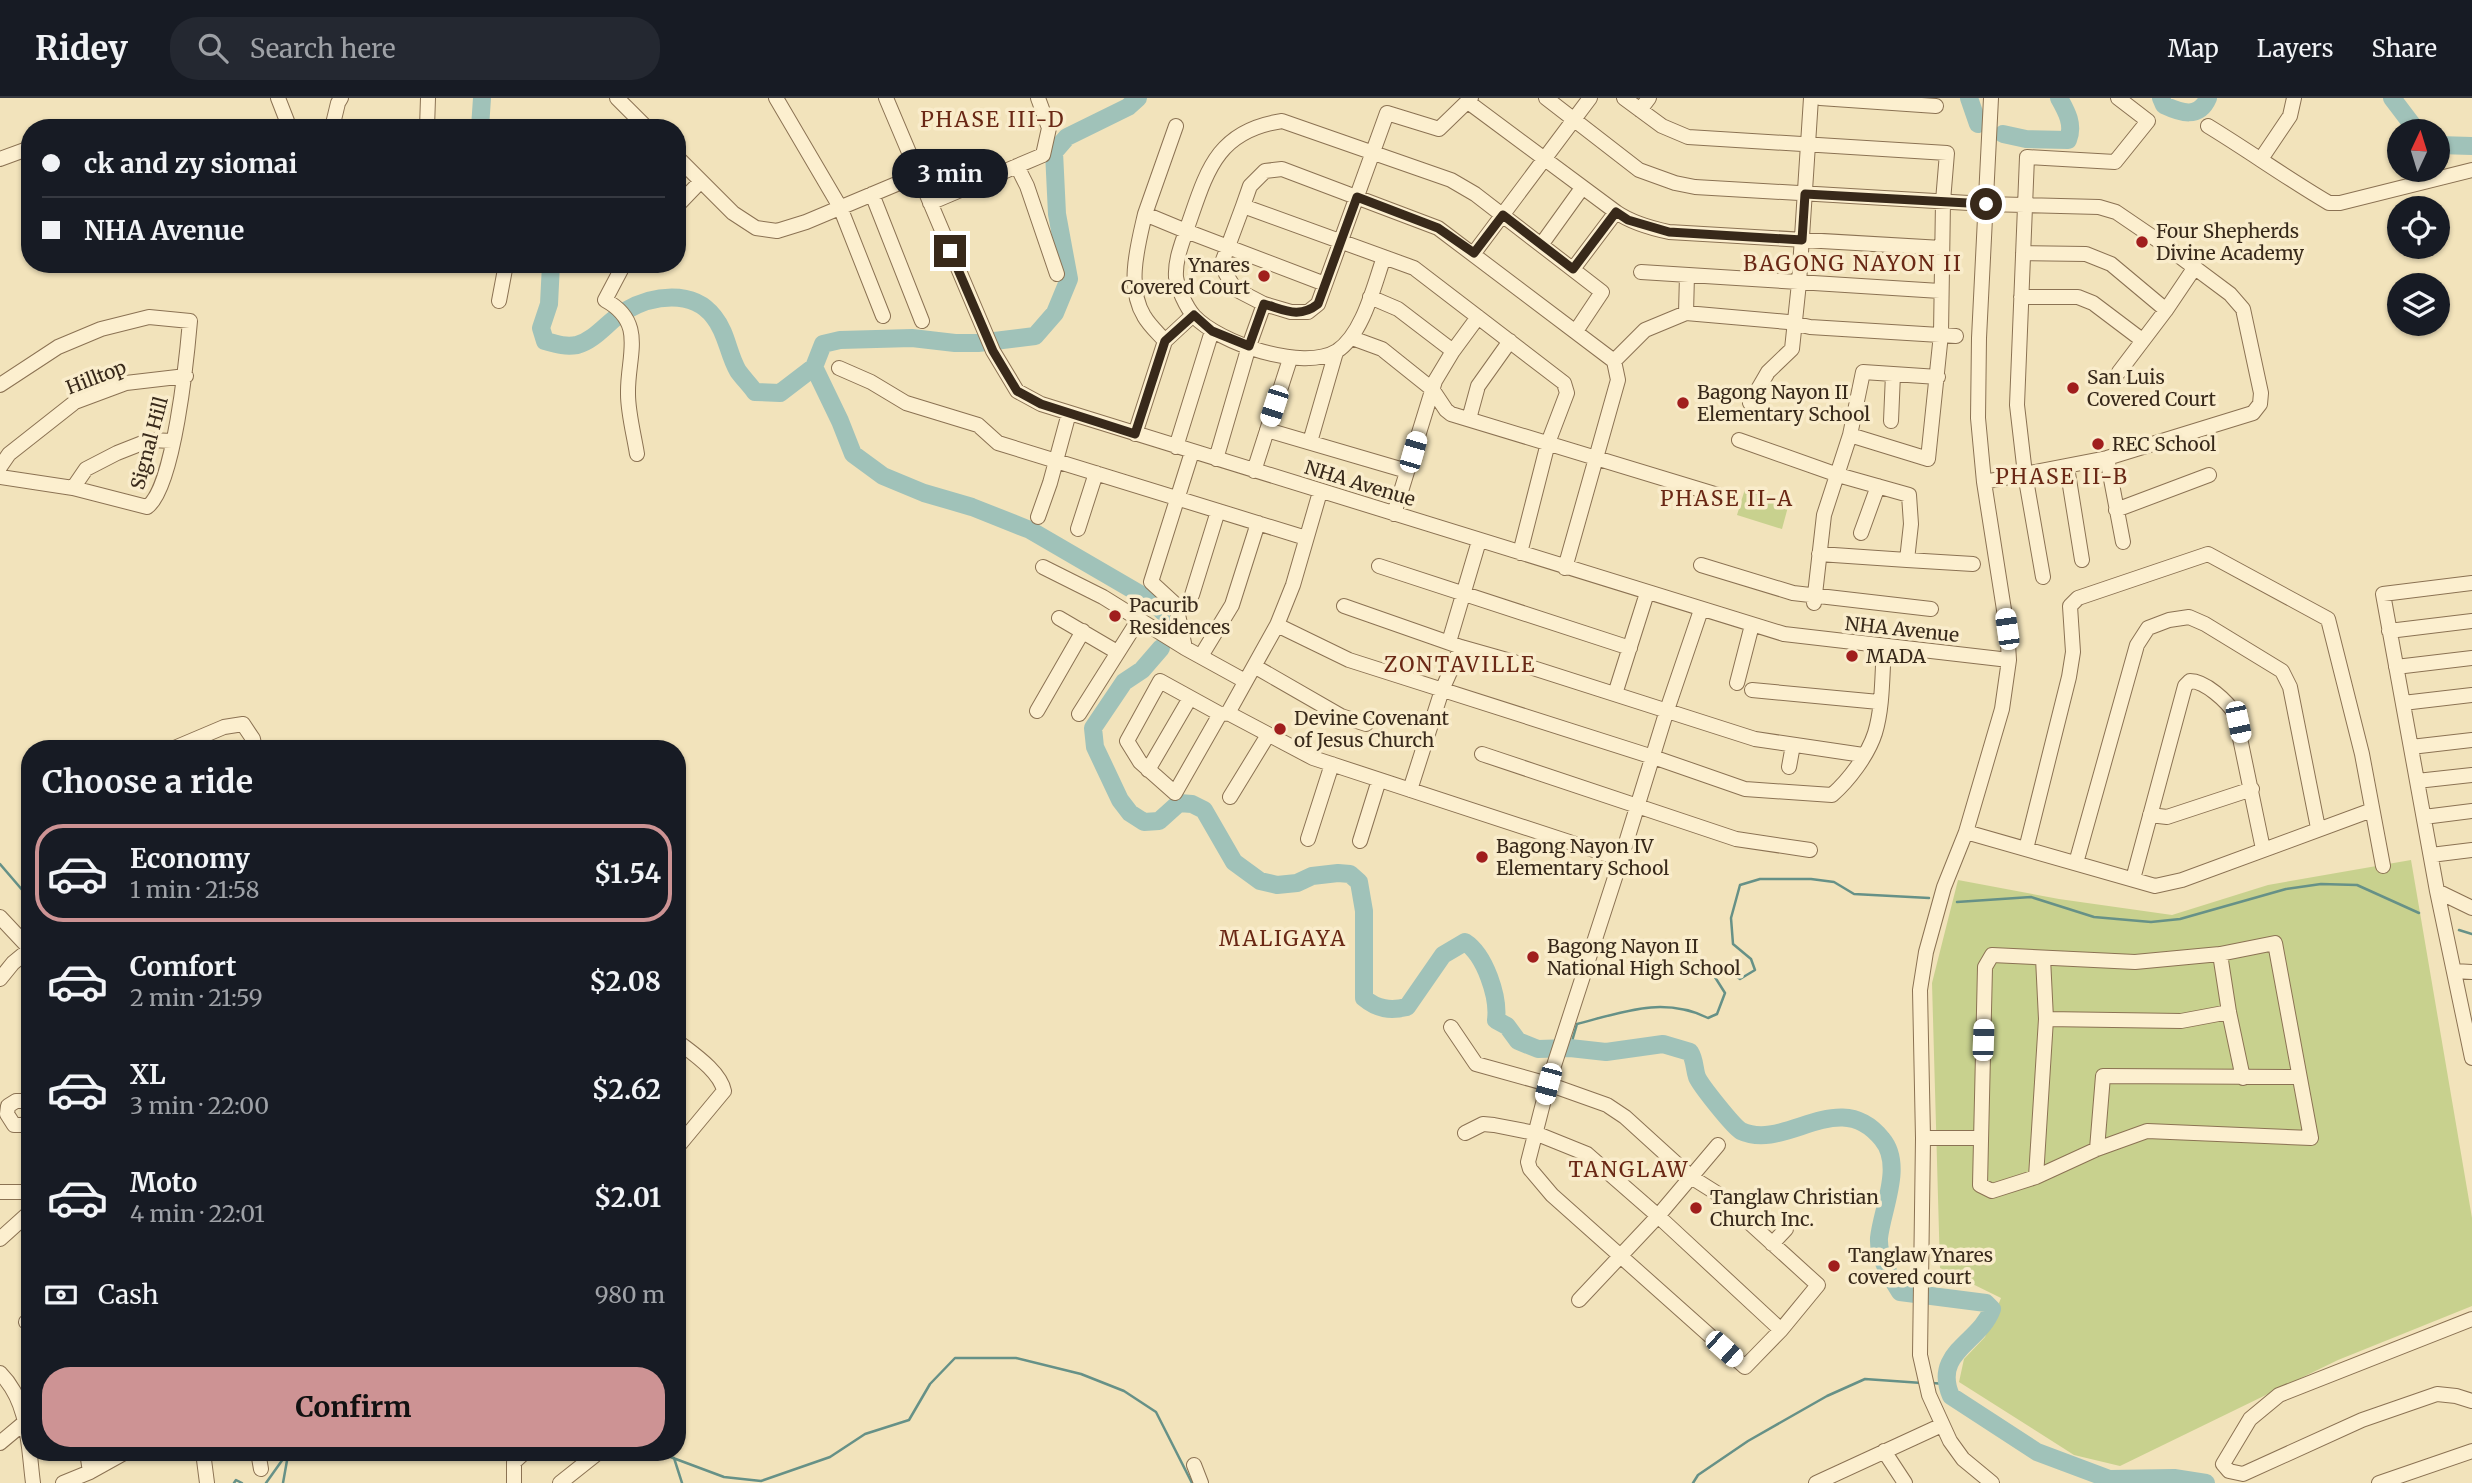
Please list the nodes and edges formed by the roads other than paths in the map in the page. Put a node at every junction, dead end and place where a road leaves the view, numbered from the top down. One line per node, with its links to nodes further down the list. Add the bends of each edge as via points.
1 (278, 98): 19 (street)
2 (341, 98): 20 (street)
3 (428, 98): 21 (street)
4 (617, 98): 22 (street)
5 (776, 98): 47 (street)
6 (886, 98): 35 (street, NHA Avenue)
7 (1038, 98): 33 (street, via 1049,128 1042,155)
8 (1546, 98): 23 (street)
9 (1590, 98): 23 (street)
10 (1624, 98): 17 (street)
11 (1811, 98): 26 (street)
12 (1820, 98): 18 (street)
13 (1991, 98): 44 (street)
14 (2118, 98): 45 (street, via 2148,121 2115,162 2027,157)
15 (2294, 98): 30 (street, via 2290,116)
16 (1469, 100): 28 (street, via 1439,129 1387,113); 31 (street)
17 (1644, 104): 26 (street, via 1662,126 1688,137)
18 (1936, 106)
19 (286, 119)
20 (334, 119)
21 (427, 119)
22 (639, 119)
23 (1574, 120): 31 (street); 39 (street, via 1639,170 1667,180 1695,187)
24 (1176, 126): 49 (street)
25 (2208, 126): 30 (street)
26 (1808, 144): 39 (street); 42 (street, via 1947,153)
27 (21, 151): 29 (street)
28 (1373, 152): 41 (street); 50 (street, via 1451,180); 51 (street, via 1282,121 1255,128 1226,145 1210,165)
29 (0, 159)
30 (2261, 159): 34 (street, via 2329,204)
31 (1544, 160): 37 (street); 50 (street)
32 (686, 166): 36 (street)
33 (1017, 166): 43 (street); 65 (street)
34 (2472, 170)
35 (918, 175): 38 (street); 43 (street, NHA Avenue)
36 (701, 181): 40 (street); 47 (street, via 733,213 756,228 777,231)
37 (1582, 188): 48 (street); 54 (street)
38 (872, 194): 47 (street); 79 (street)
39 (1805, 194): 42 (street); 52 (street)
40 (686, 197)
41 (1357, 197): 46 (street, via 1282,169 1265,171 1250,186); 53 (street); 57 (street, via 1438,228)
42 (1942, 201): 44 (street); 56 (street)
43 (930, 203): 101 (street, NHA Avenue, via 993,351 1017,391)
44 (1986, 204): 45 (street); 127 (street, via 1978,418)
45 (2025, 205): 58 (street); 60 (street, via 2099,207 2116,212)
46 (1243, 206): 53 (street); 55 (street)
47 (840, 207): 77 (street)
48 (1616, 212): 52 (street, via 1669,232); 61 (street)
49 (1145, 214): 51 (street); 86 (street, via 1136,255 1136,292 1143,315)
50 (1503, 215): 54 (street); 57 (street)
51 (1186, 231): 55 (street); 76 (street, via 1176,278)
52 (1802, 240): 56 (street); 67 (street)
53 (1341, 244): 59 (street); 68 (street)
54 (1541, 245): 61 (street)
55 (1228, 246): 68 (street); 73 (street, via 1223,260 1234,289)
56 (1942, 248): 69 (street)
57 (1474, 253): 82 (street)
58 (2023, 253): 71 (street); 74 (street, via 2085,254 2111,264)
59 (1384, 257): 70 (street); 78 (street, via 1414,268)
60 (2195, 267): 74 (street); 115 (street, via 2243,309 2260,404 2253,413)
61 (1573, 269): 82 (street, via 1602,292)
62 (1641, 272): 66 (street)
63 (504, 273): 72 (street)
64 (619, 273): 113 (street, via 605,300 631,324 628,395)
65 (1057, 274)
66 (1687, 275): 67 (street); 75 (street)
67 (1799, 282): 69 (street); 80 (street)
68 (1325, 284): 73 (street, via 1318,304 1308,312 1291,313)
69 (1940, 291): 83 (street)
70 (1370, 297): 84 (street); 89 (street, via 1398,309)
71 (2021, 297): 85 (street, via 2078,297); 123 (street, via 2017,405)
72 (499, 300)
73 (1264, 304): 88 (street)
74 (2166, 310): 85 (street)
75 (1686, 313): 80 (street); 92 (street, via 1645,330)
76 (1194, 315): 81 (street); 86 (street)
77 (883, 317)
78 (1478, 317): 87 (street); 89 (street)
79 (922, 321)
80 (1796, 324): 83 (street); 100 (street, via 1792,349 1774,364)
81 (1212, 331): 88 (street); 111 (street)
82 (1576, 331): 92 (street)
83 (1948, 335): 97 (street)
84 (1352, 338): 90 (street); 99 (street, via 1382,349)
85 (2142, 340): 94 (street)
86 (1165, 341): 105 (street)
87 (1510, 341): 102 (street, via 1478,386); 110 (street, via 1566,386)
88 (1249, 346): 91 (street); 116 (street)
89 (1453, 351): 99 (street)
90 (1336, 352): 91 (street); 109 (street)
91 (1290, 359): 104 (street)
92 (1614, 361): 114 (street, via 1618,380)
93 (839, 368): 117 (street, via 906,403 978,425 998,443)
94 (2119, 372)
95 (1893, 374): 97 (street); 103 (street); 106 (street, via 1863,372)
96 (186, 376): 98 (street, Signal Hill, via 190,321 149,317 101,329 58,347); 108 (street, Signal Hill); 118 (street, Hilltop, via 126,383 75,402 9,454)
97 (1938, 377): 106 (street, via 1928,459)
98 (0, 385)
99 (1432, 389): 102 (street, via 1446,410); 121 (street)
100 (1750, 403)
101 (1069, 413): 105 (street, NHA Avenue); 117 (street)
102 (1469, 419): 110 (street)
103 (1891, 421)
104 (1267, 430): 109 (street); 120 (street)
105 (1135, 434): 111 (street, NHA Avenue)
106 (1850, 435): 124 (street)
107 (1739, 440): 124 (street)
108 (172, 442): 129 (street, via 150,440 117,453 86,469); 129 (street, Signal Hill, via 155,502 147,506)
109 (1310, 442): 121 (street)
110 (1548, 443): 114 (street); 143 (street)
111 (1176, 447): 112 (street, NHA Avenue)
112 (1192, 452): 116 (street, NHA Avenue); 132 (street)
113 (637, 454)
114 (1597, 457): 131 (street); 151 (street)
115 (2107, 458): 119 (street); 133 (street)
116 (1216, 459): 120 (street, NHA Avenue)
117 (1056, 460): 122 (street); 136 (street)
118 (0, 467)
119 (2067, 467): 123 (street); 146 (street)
120 (1254, 471): 130 (street, NHA Avenue)
121 (1407, 471): 135 (street)
122 (1096, 473): 132 (street); 138 (street)
123 (2025, 474): 127 (street); 152 (street)
124 (1838, 475): 128 (street); 144 (street, via 1824,515)
125 (2210, 475): 133 (street)
126 (0, 477): 129 (street, Signal Hill)
127 (1984, 482): 175 (street)
128 (1878, 486): 139 (street); 145 (street, via 1909,495)
129 (73, 488)
130 (1320, 492): 135 (street, NHA Avenue); 140 (street)
131 (1721, 496)
132 (1177, 498): 134 (street); 170 (street, via 1151,582 1176,605)
133 (2116, 510): 142 (street)
134 (1217, 511): 137 (street); 155 (street)
135 (1394, 514): 141 (street, NHA Avenue)
136 (1038, 517)
137 (1258, 523): 140 (street); 173 (street, via 1232,605)
138 (1078, 529)
139 (1861, 533)
140 (1306, 538): 164 (street)
141 (1479, 541): 143 (street, NHA Avenue); 156 (street)
142 (2123, 542)
143 (1520, 553): 151 (street, NHA Avenue)
144 (1819, 554): 145 (street); 157 (street)
145 (1907, 560): 147 (street)
146 (2082, 560)
147 (1973, 564)
148 (1701, 565): 157 (street)
149 (1379, 566): 156 (street)
150 (1043, 567): 162 (street)
151 (1564, 568): 154 (street, NHA Avenue)
152 (2043, 577)
153 (2472, 583): 167 (street, via 2383,594)
154 (1647, 593): 160 (street, NHA Avenue); 171 (street)
155 (1192, 594)
156 (1463, 594): 168 (street); 171 (street)
157 (1815, 600): 159 (street)
158 (1344, 606): 168 (street)
159 (1931, 609)
160 (1702, 610): 165 (street, NHA Avenue); 187 (street)
161 (1059, 618): 166 (street)
162 (1139, 619): 170 (street); 172 (street)
163 (2472, 621): 167 (street)
164 (1277, 625): 176 (street); 181 (street, via 1349,660)
165 (1752, 625): 169 (street, NHA Avenue, via 1784,634); 179 (street)
166 (1083, 631): 172 (street); 188 (street)
167 (2389, 631): 177 (street)
168 (1455, 645): 181 (street); 182 (street)
169 (1884, 647): 175 (street, NHA Avenue); 185 (street)
170 (1185, 648): 173 (street)
171 (1630, 648): 182 (street)
172 (1117, 652): 189 (street)
173 (1201, 656): 178 (street)
174 (2472, 658): 177 (street)
175 (2009, 660): 216 (street, via 2003,709)
176 (1254, 666): 178 (street); 191 (street, via 1341,716)
177 (2396, 667): 186 (street)
178 (1245, 681): 190 (street)
179 (1737, 683)
180 (1752, 690): 185 (street)
181 (1442, 691): 200 (street); 208 (street)
182 (1615, 694): 187 (street)
183 (2472, 695): 186 (street)
184 (1190, 698): 190 (street); 203 (street); 203 (street, via 1162,681 1157,683 1127,741)
185 (1879, 702): 199 (street, via 1875,733)
186 (2403, 703): 197 (street)
187 (1667, 710): 196 (street, via 1755,739); 200 (street)
188 (1037, 711)
189 (1079, 714)
190 (1224, 714): 192 (street); 203 (street, via 1175,793)
191 (1366, 724)
192 (1268, 735): 201 (street); 209 (street)
193 (201, 740): 194 (street, via 224,727 243,724)
194 (253, 740)
195 (2472, 740): 197 (street)
196 (1793, 745): 199 (street); 202 (street)
197 (2411, 747): 206 (street)
198 (1482, 754): 210 (street)
199 (1863, 755): 200 (street, via 1832,795 1745,789)
200 (1653, 757): 210 (street)
201 (1332, 764): 205 (street); 217 (street)
202 (1788, 767)
203 (1148, 771)
204 (2472, 775): 206 (street)
205 (1379, 780): 208 (street); 218 (street)
206 (2417, 781): 214 (street)
207 (2252, 789): 213 (street, via 2167,817); 213 (street, via 2235,714 2226,702 2190,681); 220 (street)
208 (1410, 790): 224 (street)
209 (1230, 797)
210 (1637, 806): 221 (street, via 1736,839); 224 (street)
211 (2372, 810): 215 (street); 219 (street, via 2328,619 2205,554 2072,603 2069,677); 226 (street)
212 (2472, 811): 214 (street)
213 (2150, 815): 227 (street)
214 (2424, 817): 223 (street)
215 (2318, 828): 220 (street); 225 (street, via 2290,687 2282,671 2189,617 2148,628 2137,645)
216 (1966, 832): 219 (street); 252 (street, via 1942,897 1920,990)
217 (1308, 839)
218 (1360, 841)
219 (2026, 849): 225 (street)
220 (2263, 849): 227 (street, via 2182,880 2155,886)
221 (1810, 850)
222 (2472, 850): 223 (street)
223 (2431, 855): 228 (street)
224 (1621, 859): 245 (street)
225 (2076, 863): 227 (street)
226 (2383, 866)
227 (2133, 879)
228 (2437, 891): 229 (street); 235 (street)
229 (2472, 908)
230 (0, 917): 231 (street)
231 (21, 939)
232 (2220, 954): 234 (street, via 2135,962); 238 (street); 243 (street, via 2275,943)
233 (21, 956): 237 (street)
234 (2043, 958): 239 (street); 253 (street, via 1992,955 1985,967)
235 (2454, 971): 236 (street); 242 (street)
236 (2472, 972)
237 (0, 979)
238 (2229, 1012): 239 (street, via 2181,1021); 244 (street)
239 (2046, 1019): 257 (street)
240 (1451, 1027): 245 (street, via 1476,1064)
241 (686, 1049): 251 (street, via 724,1091)
242 (2472, 1059)
243 (2300, 1077): 244 (street); 255 (street, via 2311,1138 2147,1130)
244 (2244, 1078): 255 (street, via 2103,1076)
245 (1548, 1084): 250 (street); 256 (street, via 1625,1116)
246 (21, 1100): 247 (street, via 12,1103)
247 (4, 1120): 248 (street)
248 (21, 1125)
249 (1465, 1133): 250 (street, via 1483,1124)
250 (1535, 1133): 260 (street, via 1587,1154); 265 (street, via 1528,1155 1530,1169)
251 (686, 1138)
252 (1923, 1138): 253 (street); 273 (street, via 1920,1355)
253 (1980, 1138): 257 (street, via 1980,1185 1992,1191)
254 (1718, 1145): 256 (street)
255 (2096, 1149): 257 (street)
256 (1691, 1177): 260 (street); 264 (street, via 1718,1194)
257 (2036, 1177)
258 (0, 1192): 259 (street)
259 (21, 1192)
260 (1658, 1216): 265 (street); 268 (street)
261 (21, 1220): 263 (street)
262 (1786, 1229): 264 (street)
263 (0, 1239)
264 (1772, 1244): 268 (street, via 1818,1285)
265 (1620, 1256): 266 (street); 268 (street, via 1745,1367)
266 (1579, 1300)
267 (2472, 1319): 270 (street, via 2280,1395 2250,1419 2223,1464 2229,1471 2243,1474 2362,1420 2437,1394)
268 (1781, 1330)
269 (0, 1373): 271 (street)
270 (2472, 1401)
271 (21, 1405)
272 (21, 1425): 274 (street)
273 (1942, 1425): 275 (street); 296 (street, via 1963,1459)
274 (0, 1443)
275 (1884, 1451): 287 (street); 295 (street)
276 (2472, 1451): 297 (street)
277 (30, 1461): 289 (street)
278 (89, 1461): 286 (street)
279 (110, 1461): 286 (street)
280 (203, 1461): 288 (street)
281 (260, 1461): 285 (street)
282 (515, 1461): 291 (street)
283 (587, 1461): 292 (street)
284 (1194, 1465): 293 (street)
285 (261, 1469)
286 (90, 1472): 290 (street)
287 (1835, 1479): 294 (street)
288 (202, 1482)
289 (33, 1483)
290 (63, 1483)
291 (514, 1483)
292 (559, 1483)
293 (1201, 1483)
294 (1816, 1483)
295 (1905, 1483)
296 (1992, 1483)
297 (2379, 1483)

